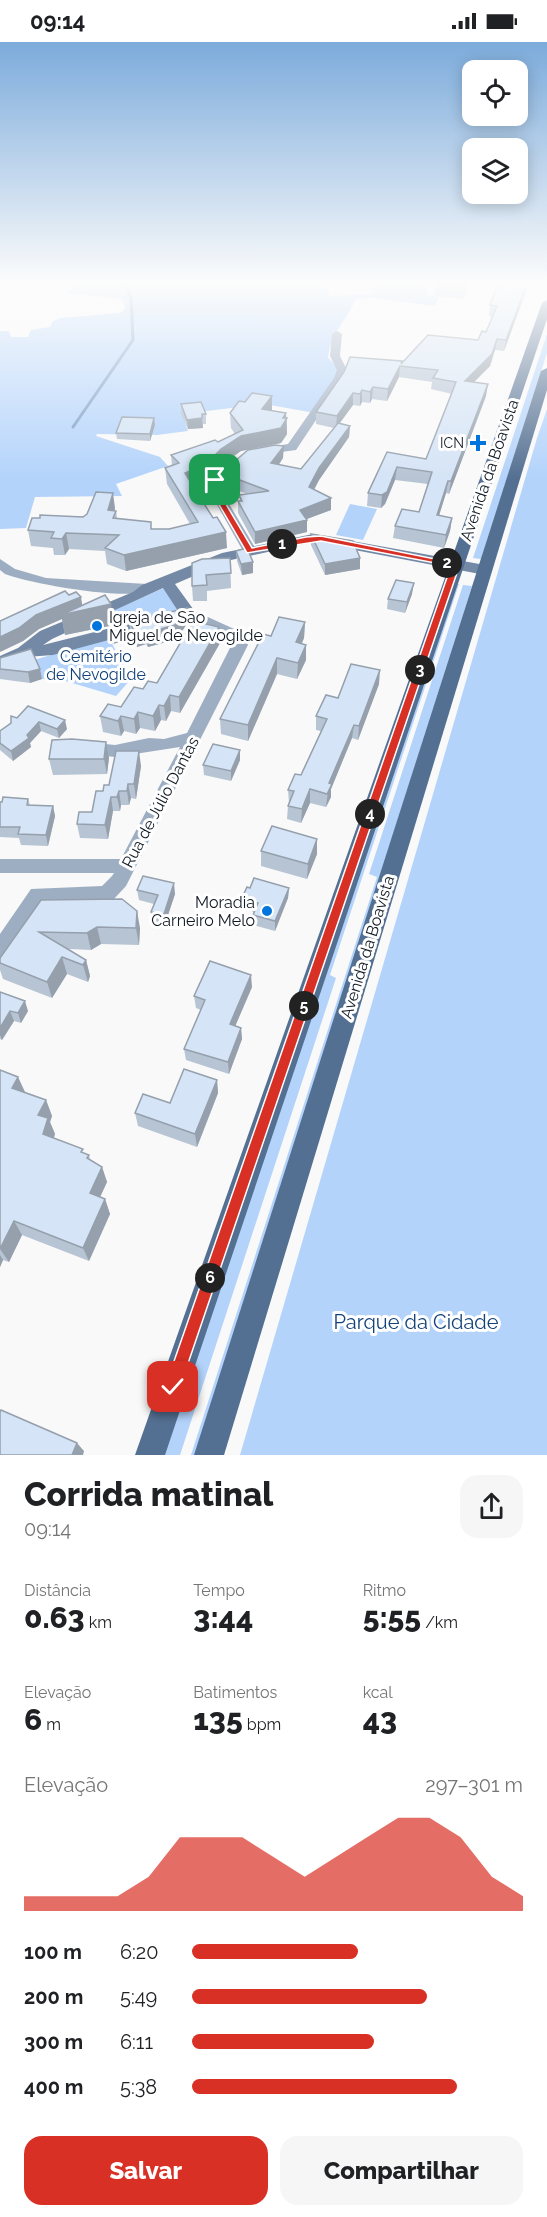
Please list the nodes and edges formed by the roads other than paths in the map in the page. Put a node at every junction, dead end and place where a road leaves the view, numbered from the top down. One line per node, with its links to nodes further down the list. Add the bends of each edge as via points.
1 (336, 347): 4 (street, via 341,374 295,443 248,455 220,474 213,484)
2 (532, 347): 6 (main road, Avenida da Boavista)
3 (547, 371): 7 (main road, Avenida da Boavista)
4 (250, 551): 6 (street, via 321,538); 8 (street, via 227,556)
5 (0, 563): 9 (street, via 18,575 66,585)
6 (456, 564): 7 (street); 22 (main road, Avenida da Boavista)
7 (485, 570): 23 (main road, Avenida da Boavista)
8 (166, 582): 9 (street); 10 (street)
9 (147, 588): 11 (street, via 46,635)
10 (188, 613): 11 (street, via 53,650); 13 (street, Rua de Júlio Dantas, via 242,639)
11 (24, 652): 12 (street)
12 (0, 662)
13 (195, 737): 14 (street); 16 (street, Rua de Júlio Dantas)
14 (164, 745): 15 (street, via 115,751); 16 (street)
15 (73, 747)
16 (182, 760): 18 (street, Rua de Júlio Dantas)
17 (0, 866): 19 (street)
18 (126, 866): 19 (street); 20 (street, Rua de Júlio Dantas, via 119,881 106,894)
19 (46, 867): 20 (street)
20 (38, 895): 21 (street)
21 (0, 950)
22 (150, 1455)
23 (209, 1455)

